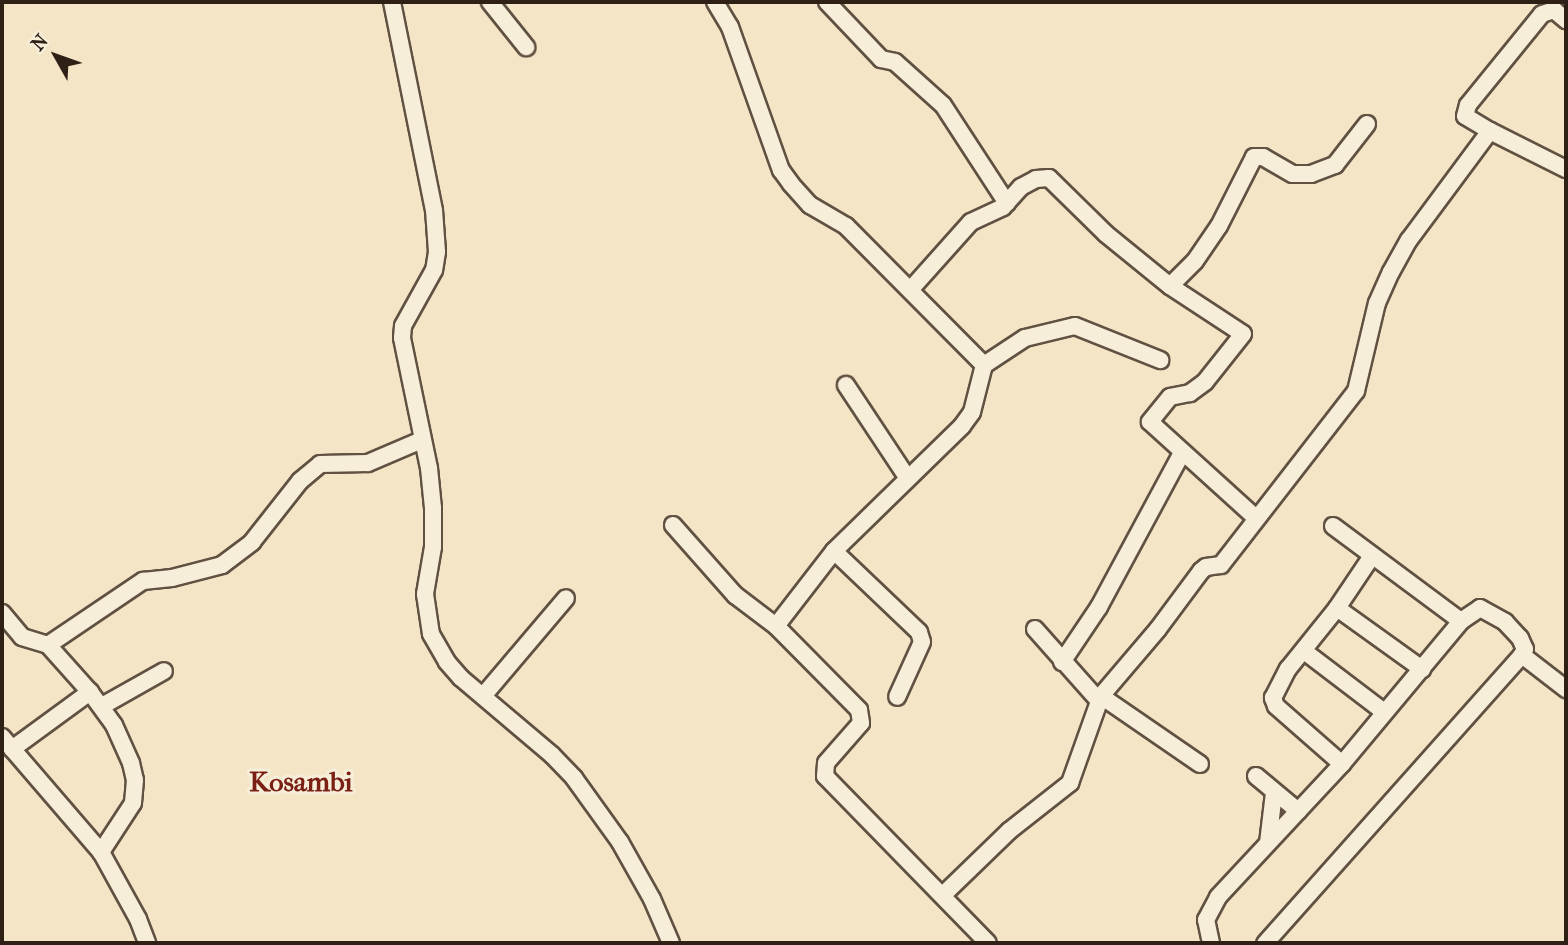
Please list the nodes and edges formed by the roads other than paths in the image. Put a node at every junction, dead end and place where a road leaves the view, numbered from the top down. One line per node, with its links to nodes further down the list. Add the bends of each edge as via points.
1 (392, 2): 16 (street, via 434,210 434,270 403,326 402,338)
2 (490, 2): 6 (street)
3 (715, 2): 12 (street, via 730,27 781,170 810,205 846,226)
4 (827, 2): 10 (street, via 881,59 895,62 943,105)
5 (1566, 20): 8 (street, via 1553,10 1542,14 1468,105 1465,116)
6 (526, 47)
7 (1367, 124): 11 (street, via 1335,165 1311,174 1293,174 1263,157 1254,157 1219,226 1195,261)
8 (1490, 131): 9 (street); 19 (street, via 1409,240 1391,272 1377,303 1356,391)
9 (1566, 169)
10 (1007, 203): 11 (street, via 1021,187 1049,178 1106,234); 12 (street, via 971,222)
11 (1170, 286): 17 (street, via 1243,334 1205,382 1184,395 1170,397 1152,417 1152,425)
12 (911, 289): 14 (street)
13 (1160, 360): 14 (street, via 1075,326 1025,338)
14 (984, 365): 18 (street, via 972,412)
15 (846, 385): 18 (street)
16 (422, 440): 30 (street, via 368,463 320,464 300,481 252,542 222,565 143,581); 38 (street, via 433,508 426,616 447,662)
17 (1182, 453): 19 (street); 33 (street, via 1099,607)
18 (907, 477): 22 (street)
19 (1256, 518): 40 (street, via 1221,565 1201,571)
20 (673, 525): 28 (street, via 735,594)
21 (1333, 526): 23 (street)
22 (834, 551): 28 (street); 39 (street, via 919,632 922,642)
23 (1372, 556): 25 (street); 27 (street)
24 (566, 598): 38 (street)
25 (1337, 608): 31 (street); 34 (street)
26 (2, 613): 30 (street, via 22,637)
27 (1461, 621): 32 (street, via 1478,608 1495,615 1520,638 1525,649); 34 (street)
28 (776, 626): 51 (street, via 860,713 858,727 826,764 825,776)
29 (1035, 629): 33 (street)
30 (48, 645): 37 (street)
31 (1304, 651): 42 (street); 45 (street, via 1288,669 1273,701)
32 (1522, 655): 36 (street); 56 (street)
33 (1062, 662): 40 (street)
34 (1422, 669): 42 (street)
35 (164, 671): 41 (street)
36 (1566, 690)
37 (90, 692): 41 (street); 43 (street)
38 (483, 696): 53 (street, via 552,755 589,799 652,898)
39 (897, 697)
40 (1100, 699): 44 (street); 51 (street, via 1070,783 1010,831)
41 (102, 706): 50 (street, via 131,763 135,791 133,803)
42 (1384, 712): 45 (street)
43 (7, 743): 50 (street)
44 (1200, 764)
45 (1342, 764): 48 (street)
46 (1256, 776): 47 (street)
47 (1274, 793): 48 (street); 49 (street)
48 (1298, 811): 49 (street)
49 (1268, 843): 55 (street, via 1210,908 1205,927)
50 (101, 852): 52 (street)
51 (944, 894): 54 (street)
52 (147, 943)
53 (671, 943)
54 (989, 943)
55 (1211, 943)
56 (1265, 943)

